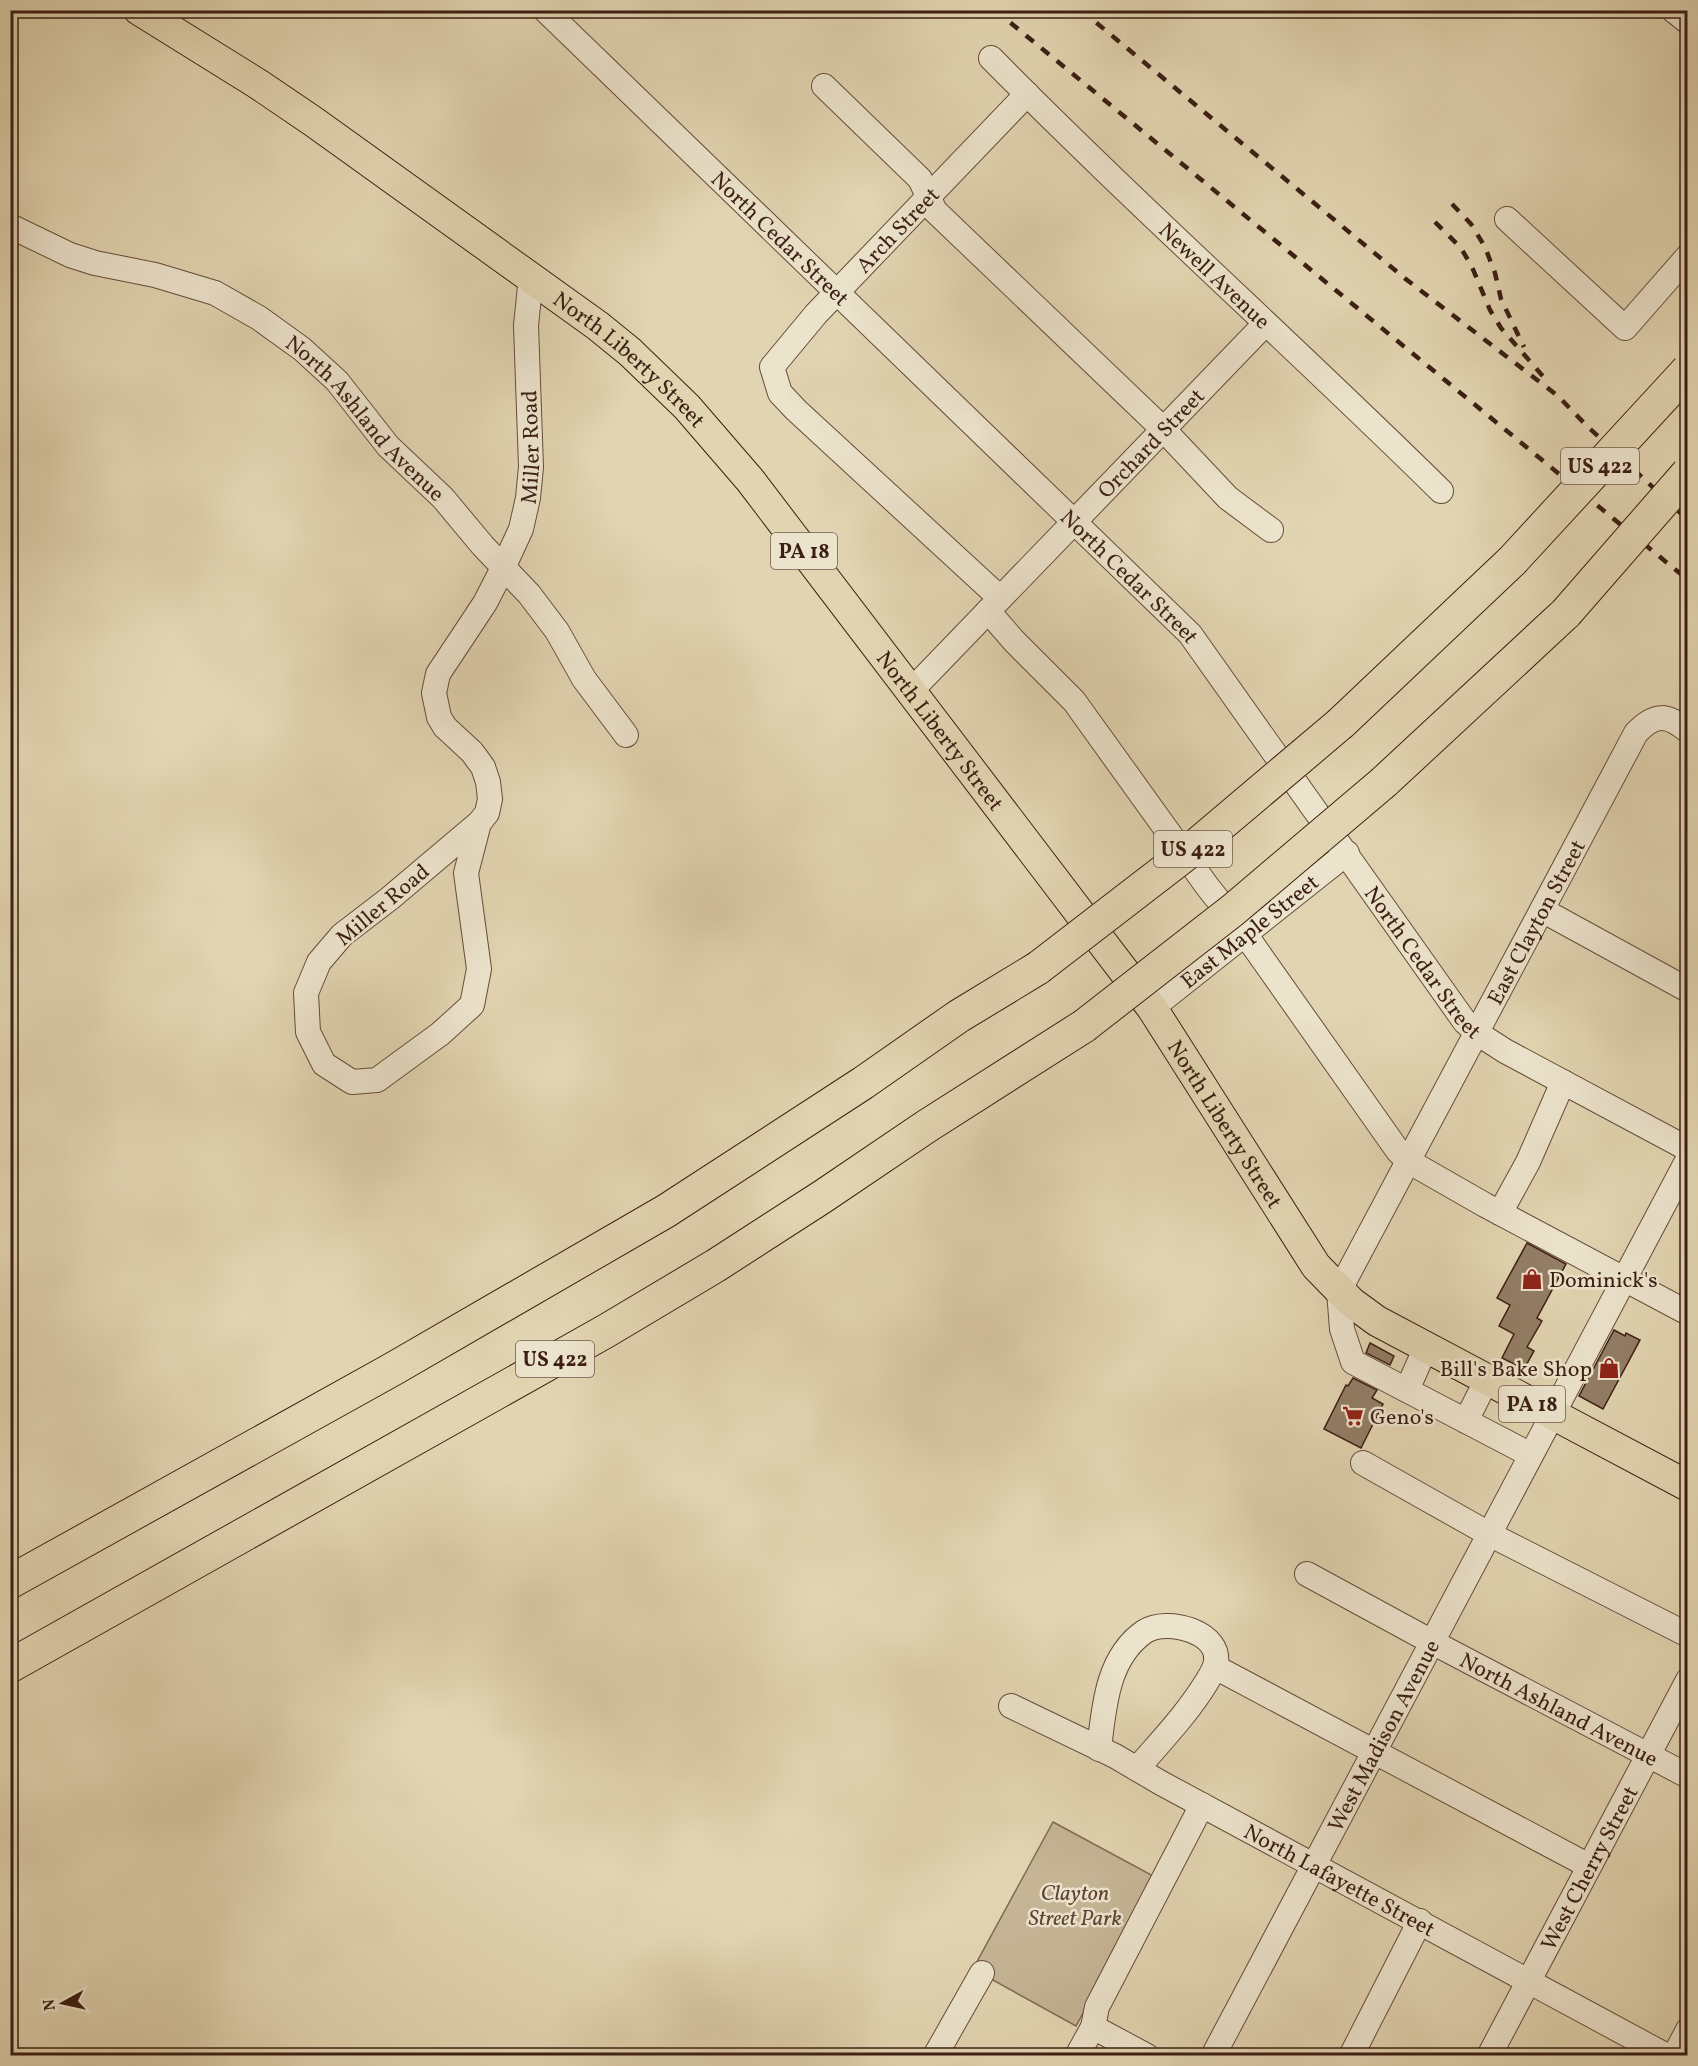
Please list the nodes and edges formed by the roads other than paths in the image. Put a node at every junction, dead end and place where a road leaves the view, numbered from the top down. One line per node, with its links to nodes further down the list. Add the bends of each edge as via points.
1 (139, 10): 12 (main road, North Liberty Street / PA 18, via 314,122)
2 (545, 10): 13 (street, North Cedar Street)
3 (1673, 10): 4 (street)
4 (1688, 22)
5 (990, 58): 7 (street, Newell Avenue)
6 (824, 86): 8 (street, via 920,179)
7 (1027, 94): 8 (street, Arch Street); 14 (street, Newell Avenue)
8 (929, 197): 13 (street, Arch Street); 16 (street, via 935,211)
9 (1507, 219): 11 (street, via 1625,328)
10 (10, 226): 21 (street, North Ashland Avenue, via 94,263 155,275 215,293 259,318 337,381 388,446 443,498)
11 (1688, 256)
12 (531, 277): 21 (street, Miller Road, via 526,325 531,467 521,529); 23 (main road, North Liberty Street / PA 18, via 630,352 687,407 750,480)
13 (837, 292): 19 (street, North Cedar Street); 22 (street, Arch Street, via 772,367 780,393)
14 (1265, 324): 16 (street, Orchard Street); 18 (street, Newell Avenue)
15 (1688, 370): 51 (highway, US 422, bridge, via 1512,561 1341,723 1186,854 1038,968 959,1016 834,1103 666,1211 372,1381)
16 (1163, 429): 19 (street, Orchard Street); 20 (street, via 1228,498)
17 (1688, 473): 54 (highway, US 422, bridge, via 1566,613 1384,782 1233,910 1084,1026 715,1266)
18 (1441, 491)
19 (1074, 522): 22 (street, Orchard Street); 27 (street, North Cedar Street, via 1190,634)
20 (1271, 530)
21 (503, 568): 25 (street, North Ashland Avenue, via 530,594); 26 (street, Miller Road, via 435,684 439,717 472,752 488,782 487,813)
22 (994, 605): 23 (street, Orchard Street); 29 (street, via 1014,641 1074,701)
23 (911, 691): 31 (main road, North Liberty Street / PA 18)
24 (1688, 731): 28 (street, East Clayton Street, via 1662,717 1653,719 1636,733)
25 (626, 735)
26 (479, 823): 26 (street, Miller Road, via 466,873 479,969 472,1005 440,1035 377,1080 352,1082 324,1064 308,1032 306,993 318,962 342,935)
27 (1347, 853): 29 (street, East Maple Street); 32 (street, North Cedar Street, via 1462,1019)
28 (1542, 910): 30 (street); 32 (street, East Clayton Street)
29 (1245, 934): 31 (street, East Maple Street); 36 (street)
30 (1688, 990)
31 (1152, 1008): 39 (main road, North Liberty Street / PA 18, via 1307,1253)
32 (1477, 1033): 33 (street, North Cedar Street); 36 (street, East Clayton Street)
33 (1563, 1082): 34 (street, North Cedar Street); 37 (street, via 1528,1162)
34 (1688, 1149)
35 (1688, 1159): 38 (street, West Madison Avenue)
36 (1408, 1161): 37 (street); 39 (street, East Clayton Street)
37 (1500, 1213): 38 (street)
38 (1624, 1278): 40 (street); 44 (street, West Madison Avenue)
39 (1339, 1291): 41 (main road, North Liberty Street / PA 18, via 1363,1312); 43 (street, via 1342,1329 1353,1362)
40 (1688, 1313)
41 (1426, 1347): 42 (main road, North Liberty Street / PA 18); 43 (street)
42 (1487, 1379): 44 (main road, North Liberty Street / PA 18); 45 (street)
43 (1407, 1390): 45 (street)
44 (1552, 1414): 46 (street, West Madison Avenue); 48 (main road, North Liberty Street / PA 18)
45 (1466, 1420): 46 (street)
46 (1531, 1455): 49 (street, West Madison Avenue)
47 (1363, 1463): 49 (street)
48 (1688, 1486)
49 (1489, 1534): 52 (street); 53 (street, West Madison Avenue)
50 (1307, 1574): 53 (street, North Ashland Avenue)
51 (10, 1582)
52 (1688, 1635)
53 (1432, 1642): 59 (street, West Madison Avenue); 60 (street, North Ashland Avenue)
54 (10, 1666)
55 (1215, 1667): 58 (street, via 1213,1647 1183,1627 1157,1626 1145,1631 1124,1654 1109,1682); 59 (street); 61 (street, via 1196,1698)
56 (1688, 1680): 60 (street, West Cherry Street)
57 (1011, 1706): 58 (street, North Lafayette Street)
58 (1099, 1749): 61 (street, North Lafayette Street)
59 (1373, 1752): 64 (street, West Madison Avenue); 65 (street)
60 (1647, 1756): 62 (street, North Ashland Avenue); 65 (street, West Cherry Street)
61 (1137, 1769): 63 (street, North Lafayette Street)
62 (1688, 1776)
63 (1202, 1805): 64 (street, North Lafayette Street); 69 (street, via 1097,2007)
64 (1314, 1864): 66 (street, North Lafayette Street); 74 (street, West Madison Avenue)
65 (1589, 1866): 68 (street, West Cherry Street)
66 (1420, 1921): 68 (street, North Lafayette Street); 75 (street)
67 (982, 1973): 71 (street)
68 (1528, 1980): 76 (street, West Cherry Street); 77 (street, North Lafayette Street)
69 (1093, 2027): 72 (street); 73 (street)
70 (1688, 2030): 78 (street)
71 (935, 2055)
72 (1077, 2055)
73 (1147, 2055)
74 (1213, 2055)
75 (1351, 2055)
76 (1489, 2055)
77 (1667, 2055)
78 (1674, 2055)

